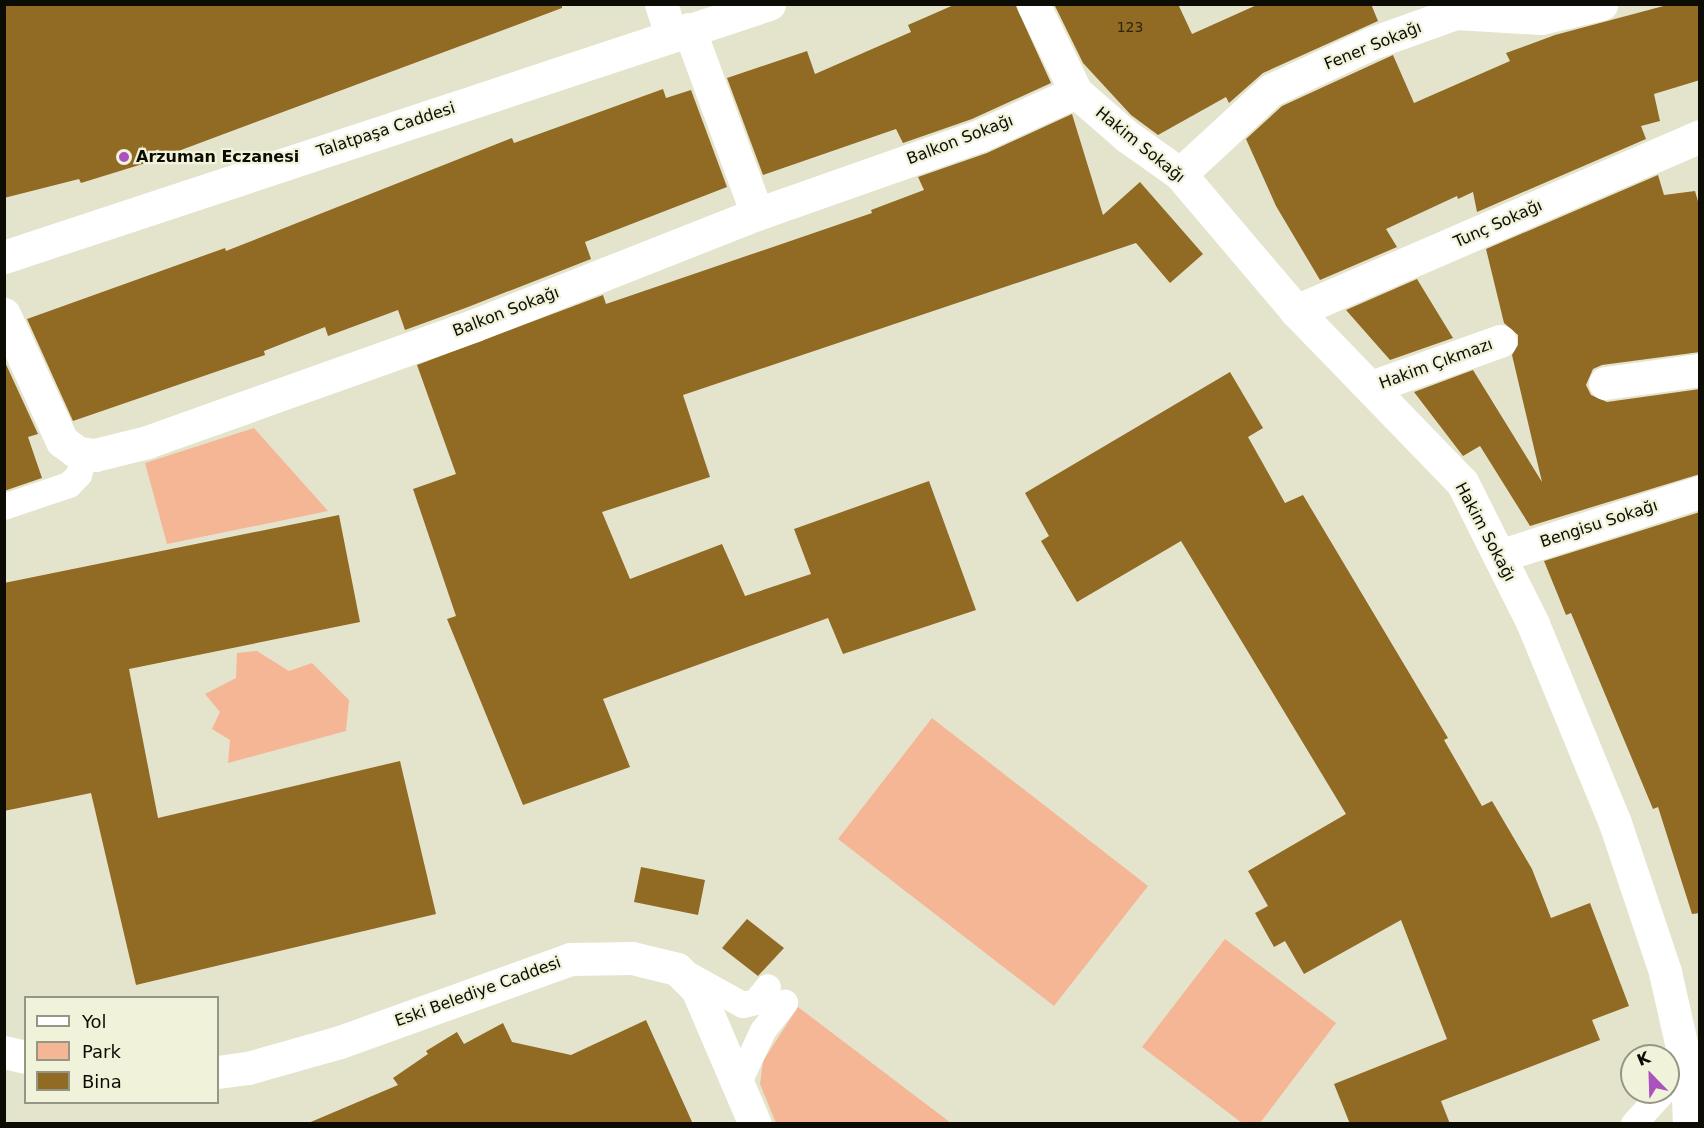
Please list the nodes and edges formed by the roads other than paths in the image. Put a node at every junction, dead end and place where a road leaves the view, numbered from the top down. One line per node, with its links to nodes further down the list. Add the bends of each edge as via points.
1 (661, 4): 5 (street)
2 (769, 4): 5 (street, Talatpaşa Caddesi)
3 (1033, 4): 6 (street, Hakim Sokağı)
4 (1601, 4): 8 (street, Fener Sokağı, via 1541,18 1456,14 1372,43 1271,90)
5 (680, 32): 9 (street); 10 (street, Talatpaşa Caddesi)
6 (1076, 92): 8 (street, Hakim Sokağı, via 1128,137); 9 (street, Balkon Sokağı, via 979,136)
7 (1700, 136): 11 (street, Tunç Sokağı)
8 (1180, 174): 11 (street, Hakim Sokağı)
9 (757, 214): 17 (street, Balkon Sokağı, via 475,325 200,424 147,442)
10 (4, 257)
11 (1296, 312): 16 (street, Hakim Sokağı)
12 (4, 314): 17 (street, via 62,441)
13 (1500, 341): 16 (street, Hakim Çıkmazı)
14 (1700, 370): 15 (street)
15 (1605, 383)
16 (1371, 387): 20 (street, Hakim Sokağı, via 1462,482)
17 (85, 454): 19 (lane, via 79,476 69,485)
18 (1700, 492): 20 (street, Bengisu Sokağı)
19 (4, 507)
20 (1499, 556): 22 (street, Hakim Sokağı, via 1533,624 1615,823 1665,972)
21 (677, 969): 25 (street, Eski Belediye Caddesi, via 632,958 571,959 339,1042 248,1068); 26 (street, via 697,989); 26 (lane, via 743,1005 776,995)
22 (1673, 1044)
23 (4, 1052): 24 (street)
24 (24, 1057)
25 (219, 1072)
26 (738, 1083): 29 (street)
27 (1680, 1090): 31 (street, Hakim Sokağı)
28 (1652, 1104): 30 (lane)
29 (755, 1124)
30 (1634, 1124)
31 (1689, 1124)

